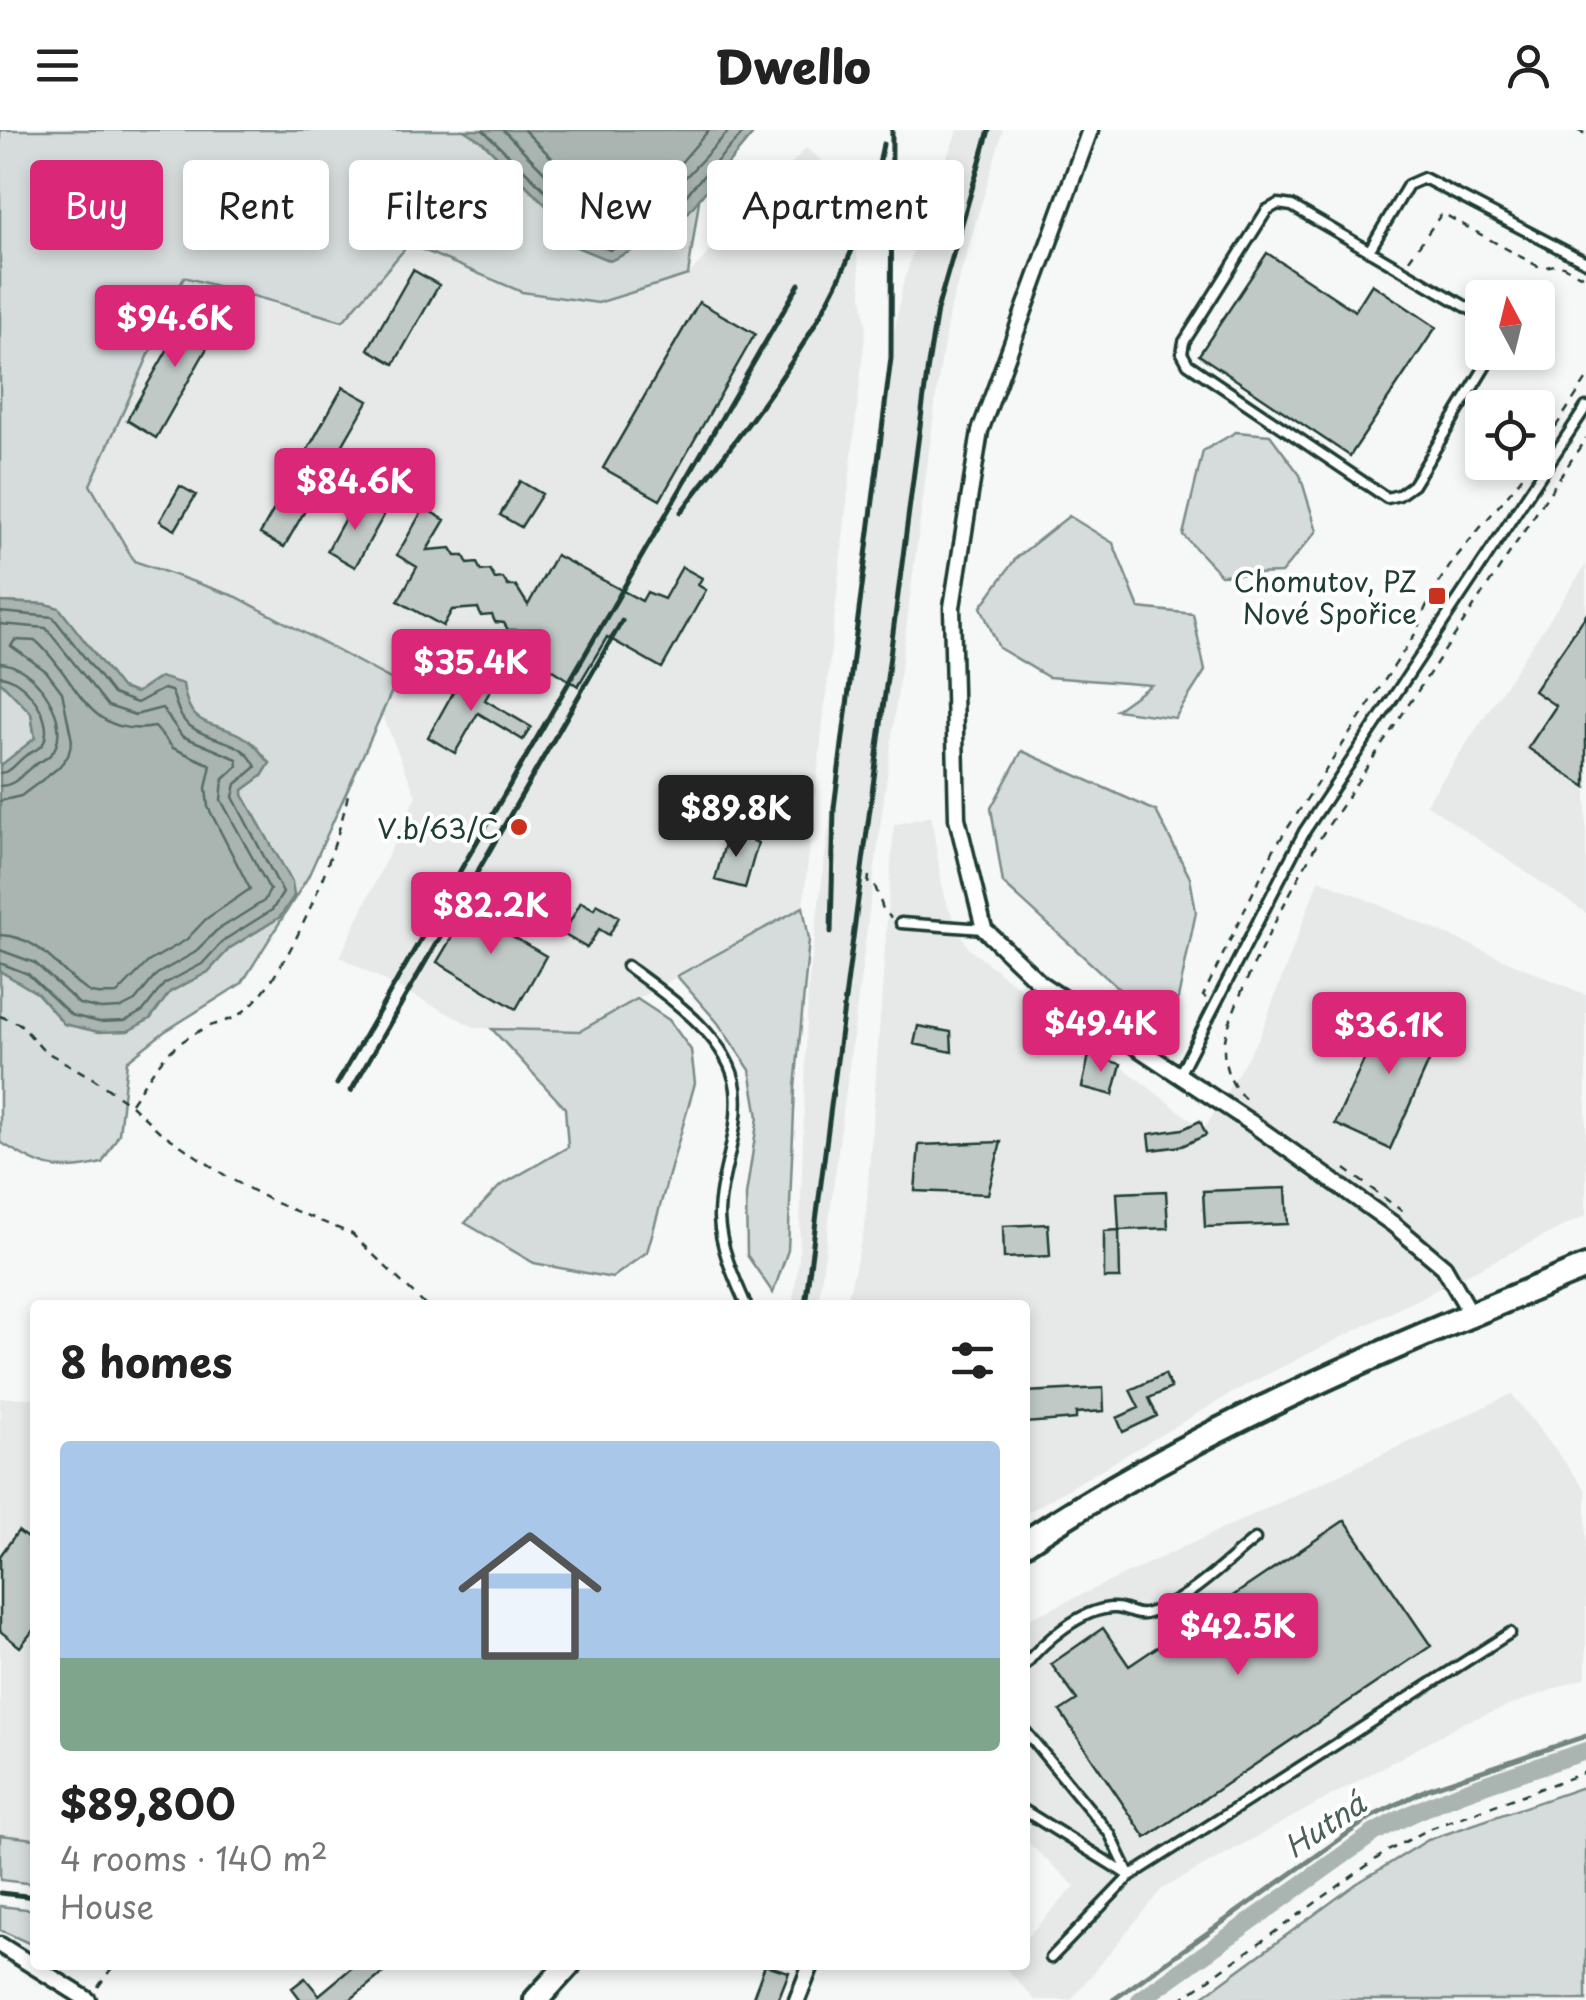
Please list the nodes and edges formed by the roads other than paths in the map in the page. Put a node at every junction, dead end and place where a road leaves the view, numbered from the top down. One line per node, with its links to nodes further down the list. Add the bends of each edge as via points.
1 (1089, 130): 8 (street, via 980,431 952,607 958,818)
2 (1369, 251): 3 (lane, via 1408,185 1424,178); 4 (lane); 5 (lane, via 1292,206 1267,210 1184,342 1188,364 1387,498 1414,485)
3 (1586, 262)
4 (1465, 306)
5 (1483, 370)
6 (1586, 407): 10 (lane, via 1304,832)
7 (901, 922): 8 (lane)
8 (984, 928): 10 (street, via 1041,984)
9 (627, 966): 12 (lane, via 686,1009 723,1056 736,1086 719,1216)
10 (1179, 1075): 13 (street, via 1394,1224 1444,1267)
11 (1586, 1267): 13 (main road)
12 (744, 1300)
13 (1471, 1314): 15 (main road, via 1243,1418)
14 (1255, 1540): 17 (lane, via 1174,1602 1142,1615 1115,1608 1092,1612)
15 (1030, 1541)
16 (1510, 1634): 20 (lane)
17 (1030, 1660)
18 (1030, 1737): 20 (lane, via 1110,1834)
19 (1030, 1814): 20 (lane)
20 (1130, 1876): 22 (lane)
21 (0, 1945): 23 (street)
22 (1051, 1958)
23 (30, 1961)
24 (47, 1970): 27 (street)
25 (563, 1970): 28 (main road)
26 (809, 1970): 29 (street)
27 (92, 1994)
28 (536, 2000)
29 (798, 2000)

